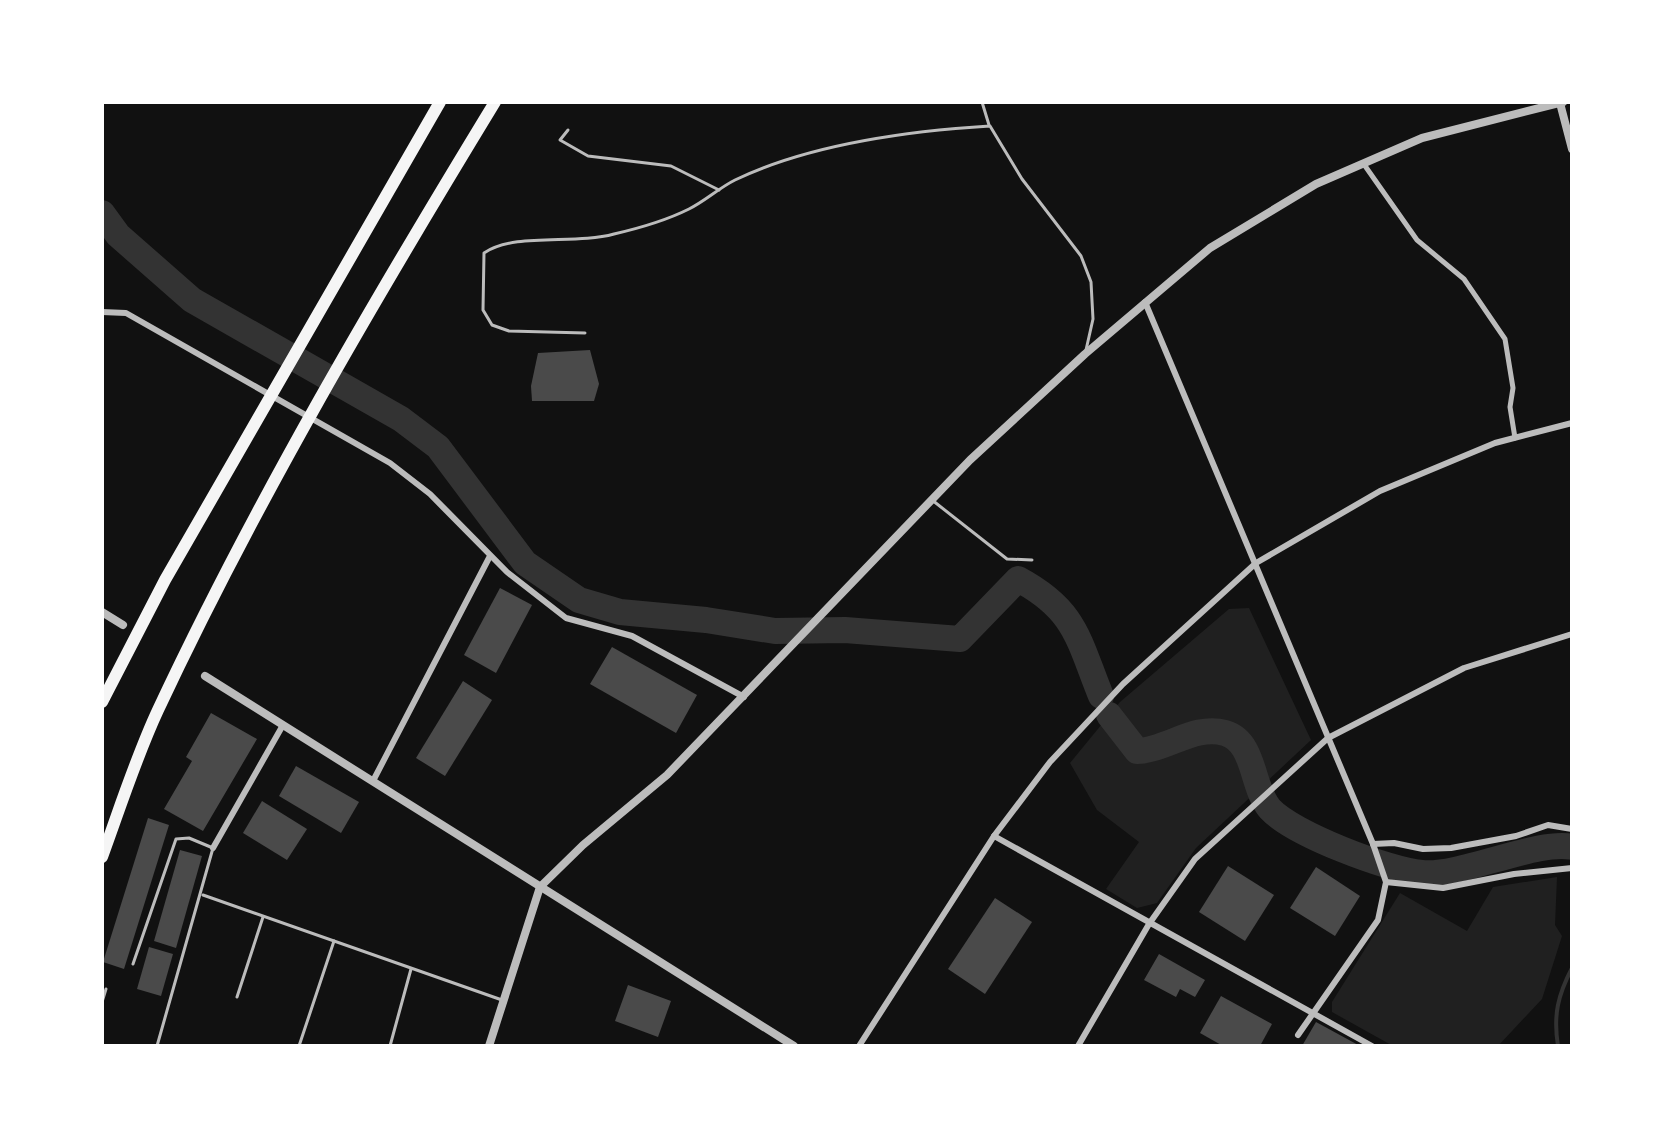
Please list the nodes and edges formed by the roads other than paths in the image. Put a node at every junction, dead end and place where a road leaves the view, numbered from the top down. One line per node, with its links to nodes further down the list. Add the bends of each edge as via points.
1 (440, 102): 26 (highway, via 165,580)
2 (495, 102): 34 (highway, via 305,426 157,712)
3 (982, 102): 6 (lane)
4 (1561, 102): 5 (street); 8 (street)
5 (1539, 104): 9 (street, via 1422,138)
6 (990, 126): 10 (lane, via 891,135 776,164); 14 (lane, via 1022,179 1081,256 1091,282 1093,319)
7 (568, 130): 10 (lane, via 560,140 588,156 671,166)
8 (1572, 149)
9 (1362, 162): 11 (street, via 1210,248); 16 (street, via 1417,240 1464,279 1505,339)
10 (719, 190): 13 (lane, via 658,223 597,239 498,243 484,253 483,310 492,325 509,331)
11 (1145, 302): 14 (street); 20 (street)
12 (102, 312): 18 (street, via 126,313 390,463 430,494)
13 (585, 333)
14 (1085, 354): 17 (street)
15 (1572, 423): 16 (street)
16 (1515, 438): 20 (street, via 1380,491)
17 (931, 499): 19 (lane, via 1007,559); 25 (street)
18 (490, 556): 25 (street, via 566,618 632,636); 29 (street)
19 (1032, 560)
20 (1256, 563): 28 (street); 31 (street, via 1123,684 1050,762)
21 (102, 612): 22 (street)
22 (123, 625)
23 (1572, 634): 28 (street, via 1464,668)
24 (205, 676): 27 (street)
25 (744, 697): 37 (street, via 667,775)
26 (102, 702)
27 (283, 725): 29 (street); 33 (street)
28 (1328, 738): 32 (street); 40 (street, via 1195,859)
29 (373, 781): 37 (street)
30 (1572, 829): 32 (street, via 1548,825 1451,848)
31 (994, 836): 40 (street); 55 (street)
32 (1373, 844): 36 (street)
33 (213, 848): 38 (lane); 42 (lane, via 189,838 176,839)
34 (102, 857)
35 (1572, 868): 36 (street, via 1443,888)
36 (1386, 881): 48 (street, via 1378,920)
37 (540, 887): 46 (street); 54 (street)
38 (202, 894): 39 (lane); 50 (lane)
39 (263, 916): 41 (lane); 45 (lane)
40 (1149, 924): 48 (street); 56 (street)
41 (334, 941): 43 (lane); 51 (lane)
42 (133, 964)
43 (411, 968): 46 (lane); 52 (lane)
44 (106, 989): 47 (lane)
45 (237, 997)
46 (502, 1000): 53 (street)
47 (102, 1002)
48 (1312, 1014): 49 (street); 57 (street)
49 (1298, 1035)
50 (157, 1046)
51 (299, 1046)
52 (390, 1046)
53 (489, 1046)
54 (794, 1046)
55 (859, 1046)
56 (1078, 1046)
57 (1372, 1046)

